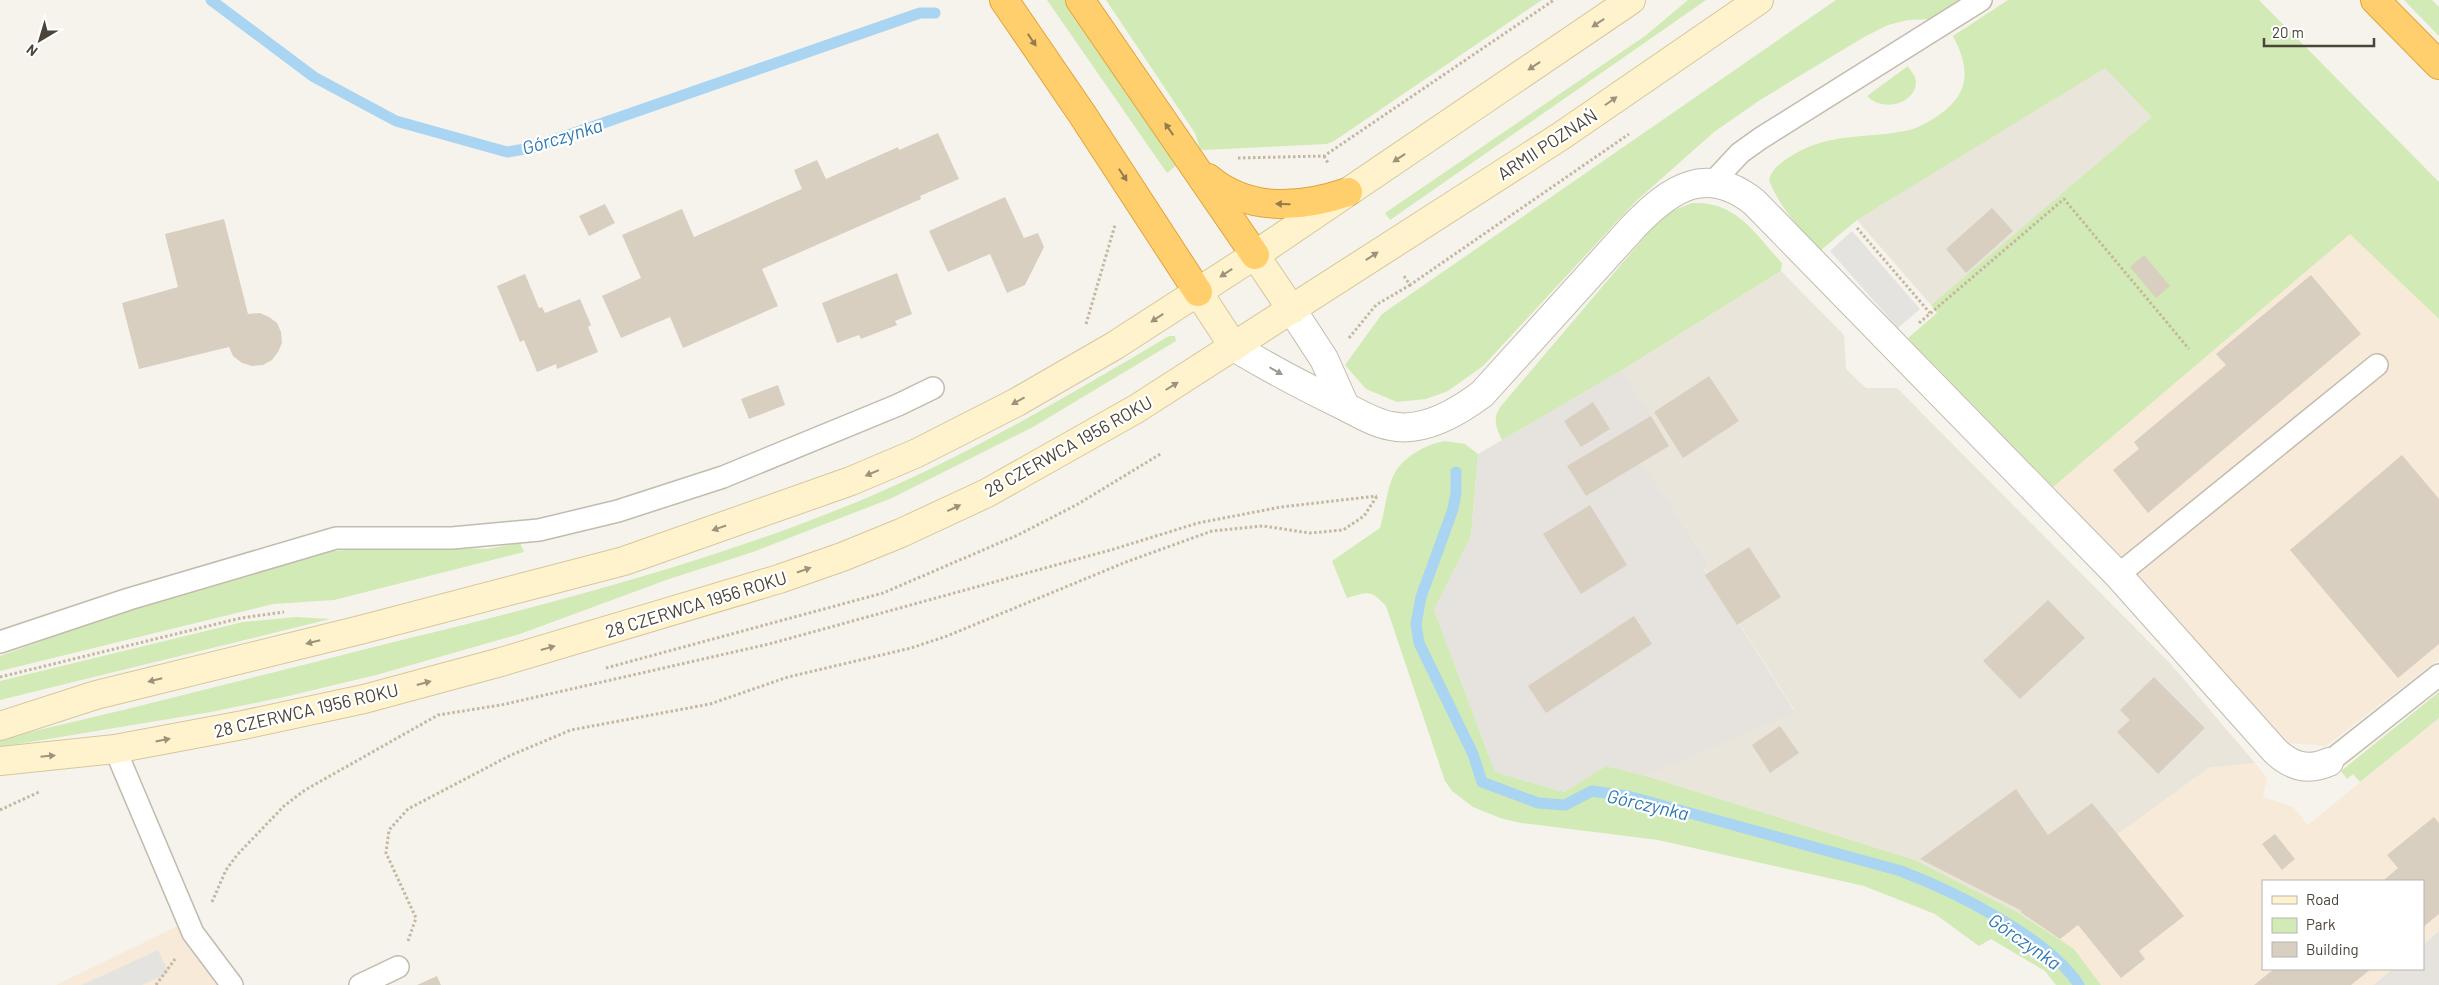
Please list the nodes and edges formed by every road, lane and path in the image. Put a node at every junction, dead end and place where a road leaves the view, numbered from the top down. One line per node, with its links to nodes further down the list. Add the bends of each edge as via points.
1 (1004, 0): 21 (highway, one-way to 21)
2 (1080, 0): 13 (highway, one-way to 2)
3 (1554, 0): 10 (path)
4 (1631, 0): 15 (main road, one-way to 15)
5 (1759, 0): 19 (main road, ARMII POZNAŃ, one-way to 5, via 1560,136)
6 (1981, 0): 14 (lane, via 1761,138 1740,153)
7 (2375, 0): 8 (highway)
8 (2439, 65)
9 (1629, 134): 20 (path)
10 (1324, 156): 11 (path); 12 (path)
11 (1236, 158)
12 (1329, 165)
13 (1197, 168): 15 (highway, one-way to 13, via 1329,199 1287,205 1255,202 1226,192); 17 (highway)
14 (1713, 182): 28 (street, via 1696,182 1679,189 1647,212 1504,372 1461,410 1427,423 1392,427); 29 (street, via 1731,187 1754,202)
15 (1348, 192): 17 (main road)
16 (1857, 228): 25 (path, via 1930,313 2064,199)
17 (1255, 255): 21 (main road, one-way to 21); 22 (main road)
18 (1404, 277): 20 (path)
19 (1331, 283): 22 (main road, 28 CZERWCA 1956 ROKU)
20 (1410, 285): 23 (path, via 1376,305)
21 (1198, 292): 24 (main road); 32 (main road, one-way to 32, via 1114,346 1017,402 917,453 851,481 624,561 96,695)
22 (1292, 310): 24 (main road, 28 CZERWCA 1956 ROKU); 28 (street, via 1324,359)
23 (1348, 340)
24 (1234, 347): 28 (street, one-way to 28); 33 (main road, 28 CZERWCA 1956 ROKU, one-way to 24, via 364,699 612,630 842,557 987,493 1089,437)
25 (2189, 349)
26 (2376, 365): 29 (lane)
27 (933, 388): 30 (lane, via 723,477 618,511 539,530 452,538 336,538 129,599)
28 (1345, 406)
29 (2118, 576): 35 (street, via 2285,760 2308,768)
30 (0, 642)
31 (2439, 675): 35 (lane)
32 (0, 726)
33 (115, 749): 34 (main road, 28 CZERWCA 1956 ROKU, one-way to 33); 36 (lane)
34 (0, 762)
35 (2329, 762)
36 (193, 933): 37 (path, via 206,915 226,870 284,806 305,790 438,715 501,705 769,644 1198,523 1281,507 1377,496 1364,516 1343,530 1310,533 1263,526 1212,531 911,648 788,677 710,704 572,730 509,756 408,809 389,830 386,853 416,918); 38 (path); 39 (lane)
37 (398, 967): 40 (lane)
38 (156, 985)
39 (232, 985)
40 (360, 985)

